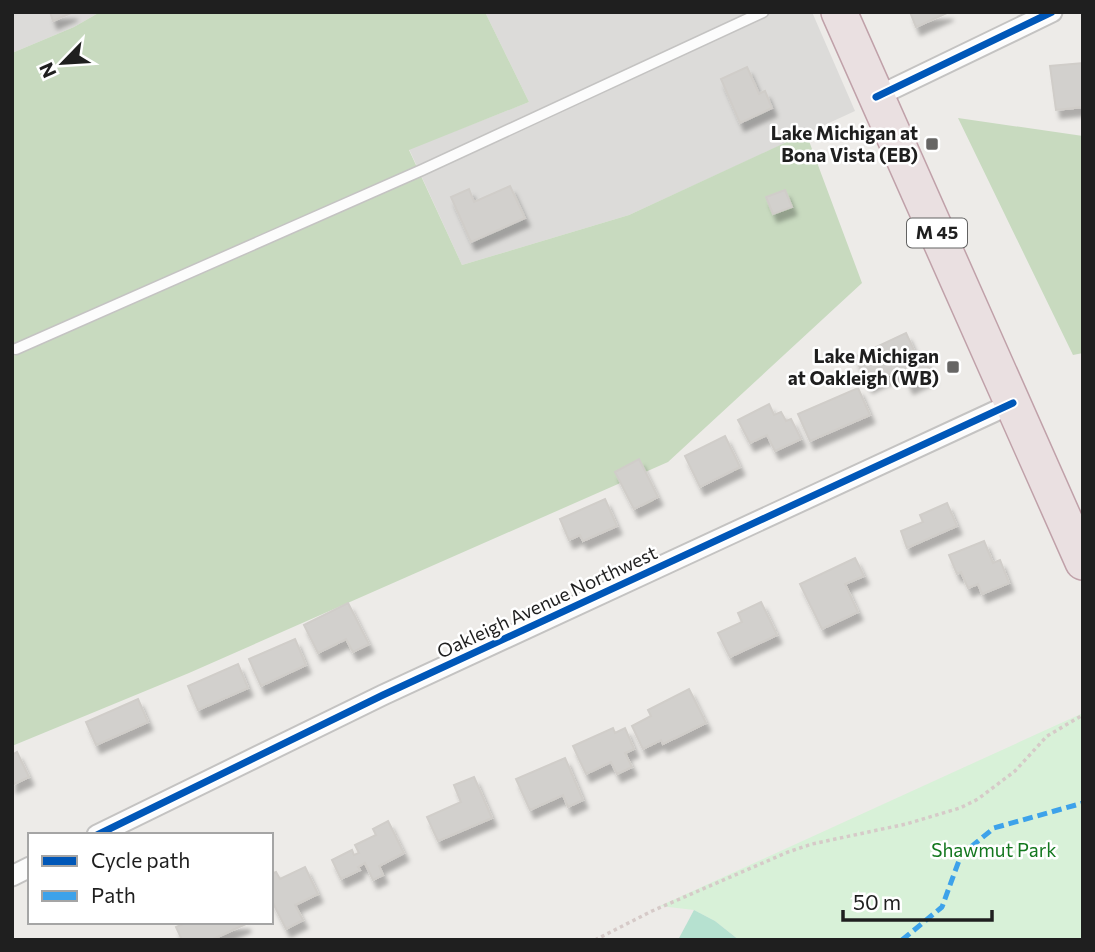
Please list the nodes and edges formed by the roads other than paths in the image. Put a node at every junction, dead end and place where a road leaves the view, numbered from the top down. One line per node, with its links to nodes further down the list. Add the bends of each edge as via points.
1 (763, 12): 5 (lane, via 422,170)
2 (839, 12): 4 (highway, M 45)
3 (1052, 12): 4 (street)
4 (876, 97): 6 (highway, M 45)
5 (16, 349)
6 (1013, 403): 7 (highway, M 45); 8 (street, Oakleigh Avenue Northwest, via 383,695)
7 (1083, 562)
8 (101, 833)
9 (28, 868): 10 (street)
10 (12, 876)

